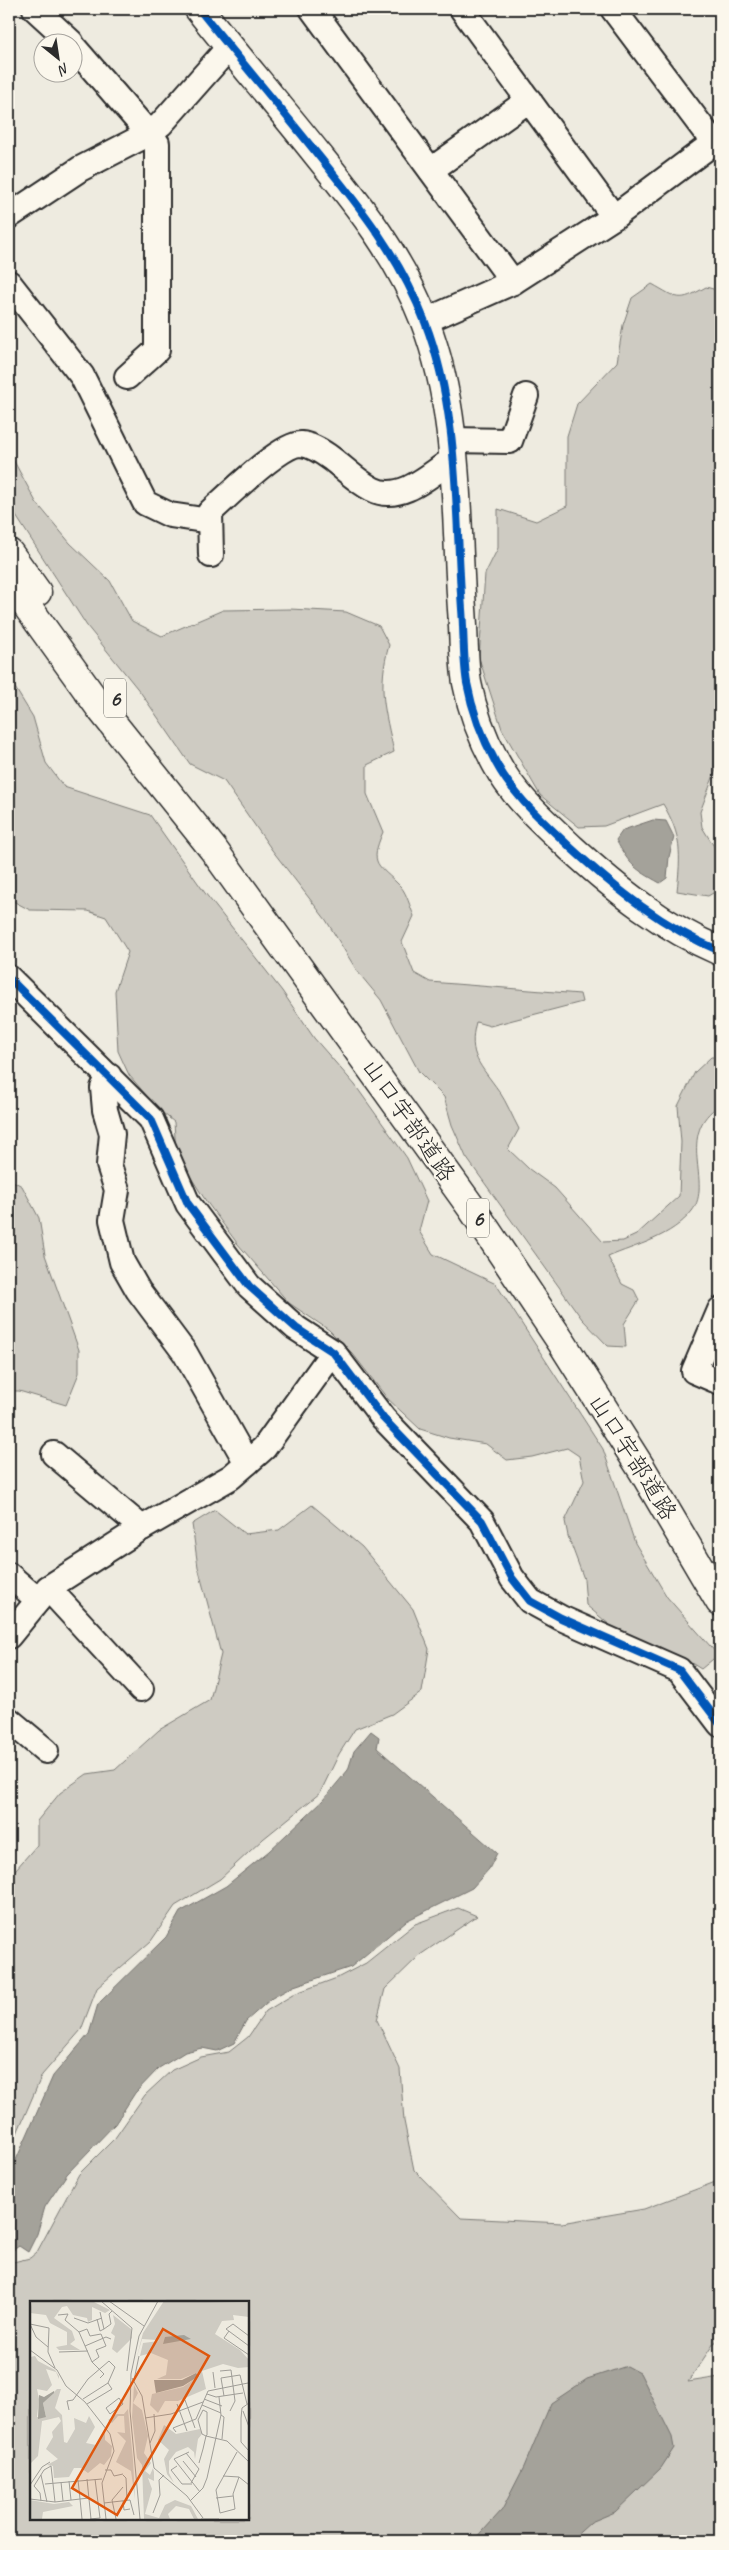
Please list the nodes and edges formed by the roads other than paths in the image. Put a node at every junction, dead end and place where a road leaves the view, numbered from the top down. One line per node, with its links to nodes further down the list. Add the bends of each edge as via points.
1 (34, 9): 6 (street)
2 (199, 9): 7 (main road)
3 (312, 9): 12 (street)
4 (462, 9): 9 (street)
5 (613, 9): 11 (street)
6 (59, 32)
7 (230, 46): 10 (street); 17 (main road, via 372,222 404,274)
8 (82, 55): 10 (street)
9 (529, 100): 12 (street); 14 (street)
10 (150, 133): 13 (street); 18 (street, via 157,143 157,350)
11 (717, 140): 14 (street)
12 (431, 170): 15 (street)
13 (12, 206)
14 (614, 217): 15 (street)
15 (513, 282): 17 (street)
16 (9, 283): 21 (street, via 82,376 145,503 170,515)
17 (425, 321): 20 (main road, via 447,398)
18 (127, 377)
19 (526, 396): 20 (street, via 510,441)
20 (452, 449): 21 (street, via 410,488 385,494 372,489 322,452 301,444 272,458 210,512); 26 (main road, via 467,683 496,765 539,818 647,912 682,934)
21 (210, 521): 23 (street)
22 (9, 554): 25 (main road, 山口宇部道路 / 6, via 117,701)
23 (211, 555)
24 (9, 581): 25 (main road, 山口宇部道路 / 6, via 100,709)
25 (213, 849): 37 (main road, 山口宇部道路 / 6, via 471,1207 643,1471)
26 (720, 950)
27 (9, 978): 28 (street)
28 (109, 1076): 30 (street, via 151,1119 188,1204 249,1286 296,1328); 33 (street, via 103,1088 112,1134 109,1165 117,1190 112,1220 122,1262 138,1290 185,1353)
29 (720, 1310): 31 (street, via 694,1371)
30 (334, 1352): 33 (street, via 264,1448); 41 (street, via 383,1418 482,1521 512,1578 530,1600 561,1618 679,1670)
31 (720, 1382)
32 (54, 1454): 34 (street)
33 (247, 1463): 34 (street, via 231,1477)
34 (142, 1528): 36 (street)
35 (9, 1575): 36 (street)
36 (43, 1594): 38 (street); 39 (street)
37 (720, 1602)
38 (9, 1636)
39 (141, 1690)
40 (9, 1720): 42 (street)
41 (720, 1724)
42 (46, 1751)

